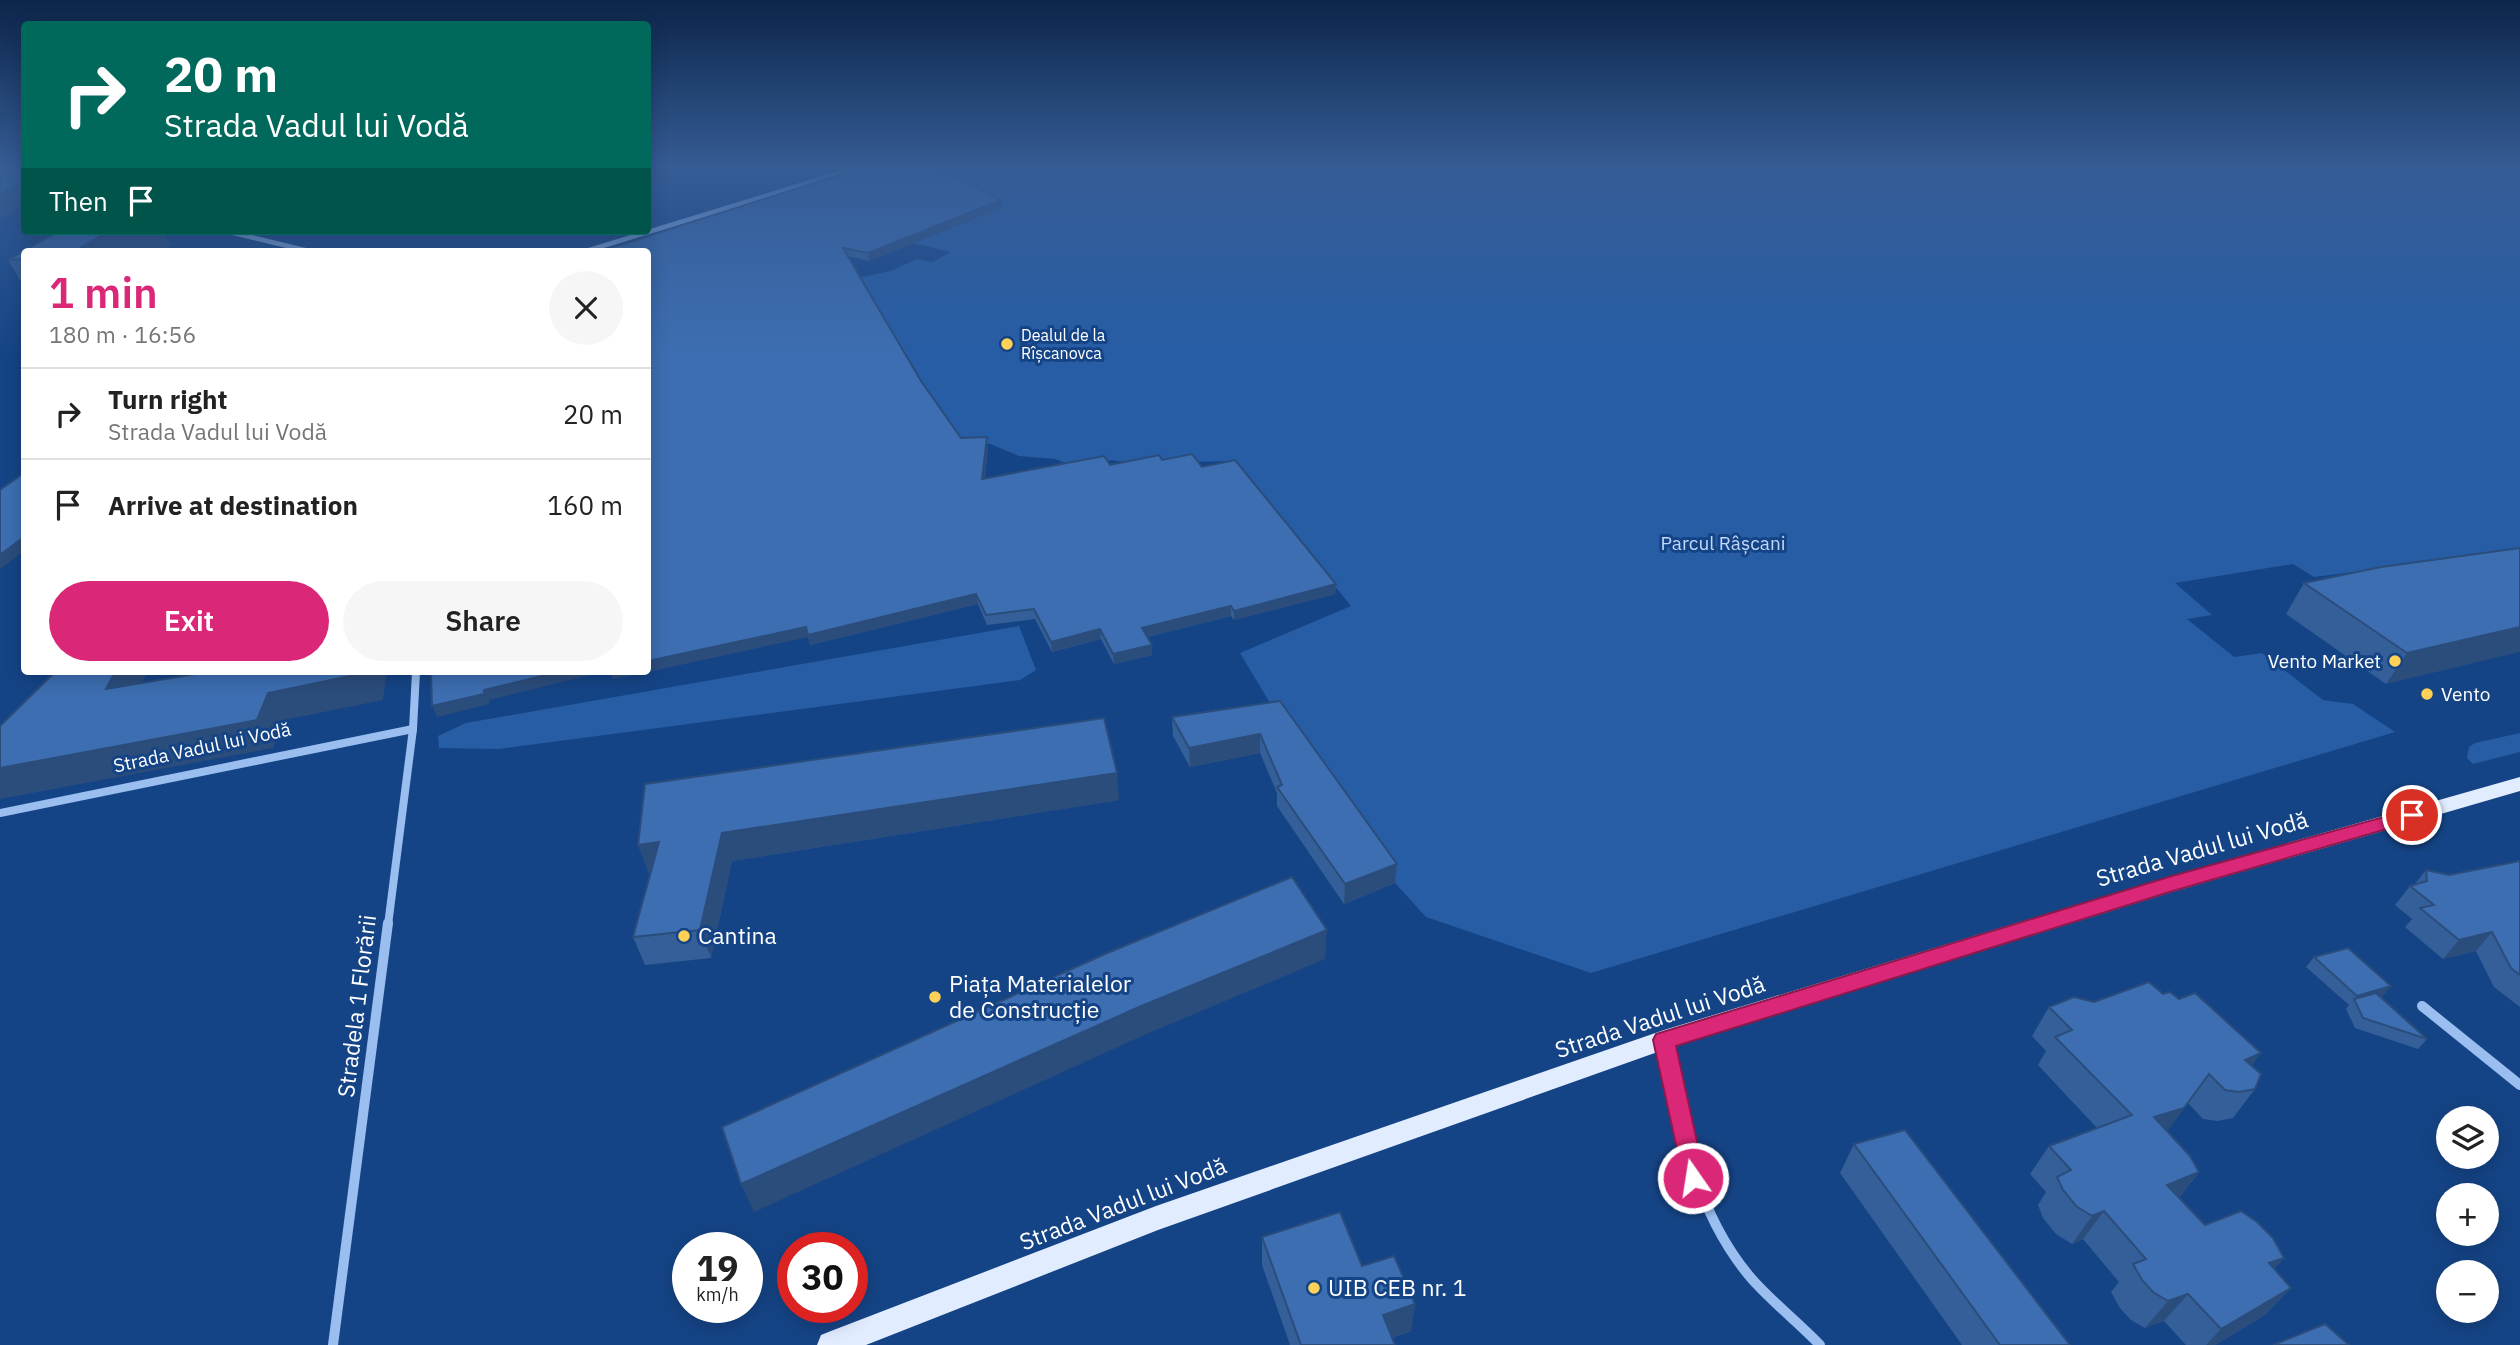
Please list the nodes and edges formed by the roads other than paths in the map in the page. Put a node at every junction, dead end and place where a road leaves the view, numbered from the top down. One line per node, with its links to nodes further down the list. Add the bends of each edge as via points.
1 (242, 235): 3 (street)
2 (638, 235): 4 (street)
3 (296, 248)
4 (596, 248)
5 (416, 675): 6 (street, Stradela 1 Florării)
6 (413, 729): 8 (street, Strada Vadul lui Vodă); 12 (street, Stradela 1 Florării)
7 (2520, 784): 10 (main road, Strada Vadul lui Vodă, via 2172,884)
8 (0, 813)
9 (2422, 1006): 11 (street)
10 (1664, 1040): 13 (main road, Strada Vadul lui Vodă, via 1156,1217); 14 (street, via 1693,1178 1717,1229 1750,1278)
11 (2520, 1085)
12 (333, 1345)
13 (831, 1345)
14 (1820, 1345)

